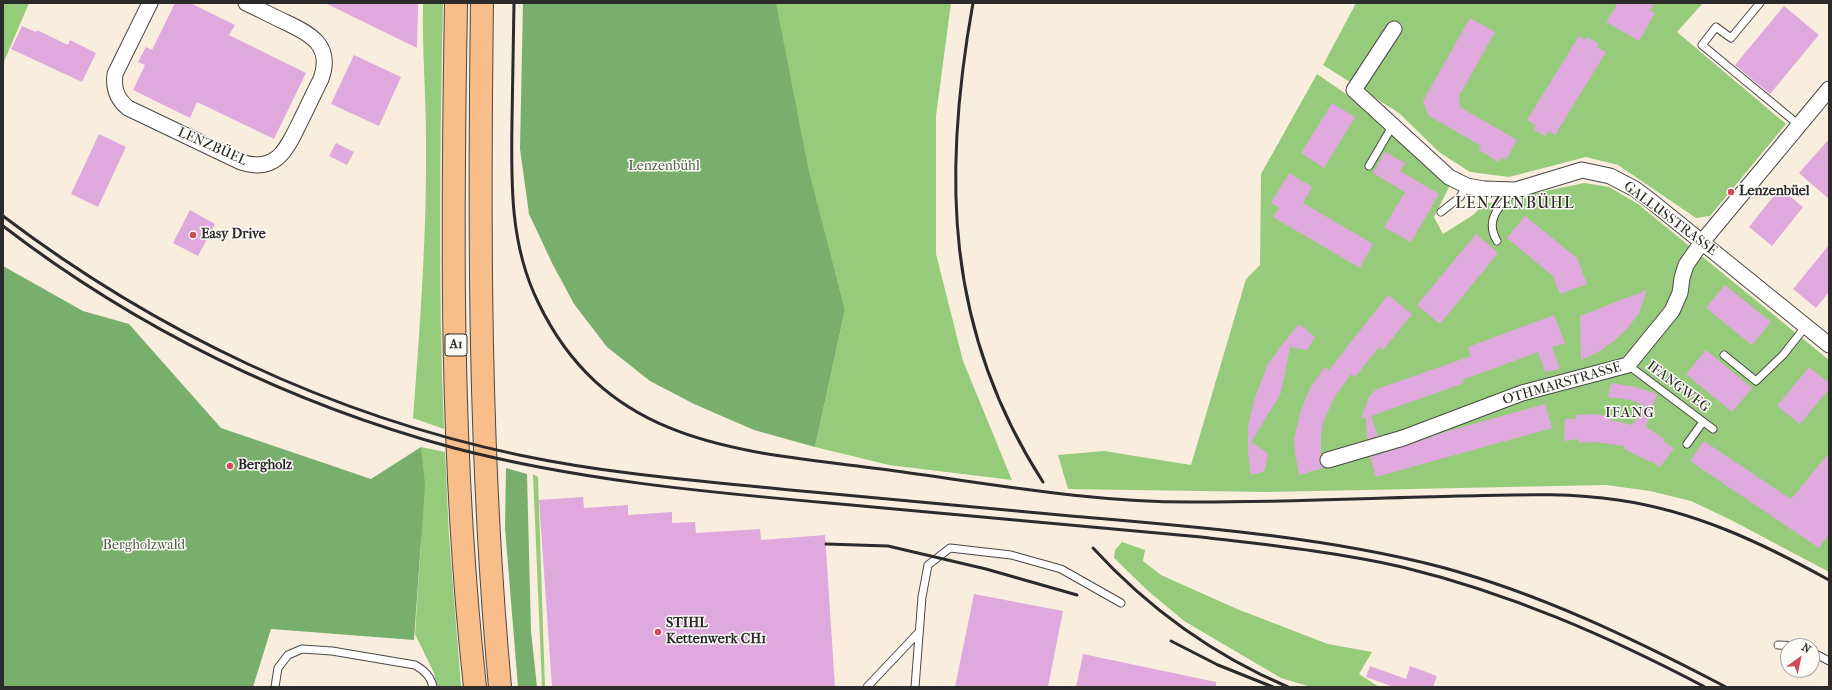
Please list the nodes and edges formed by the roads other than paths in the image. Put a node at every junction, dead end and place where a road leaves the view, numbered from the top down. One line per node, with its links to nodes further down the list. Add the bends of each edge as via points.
1 (150, 3): 2 (street, LENZBÜEL, via 115,74 114,87 119,99 128,108 241,162 262,165 275,160 289,146 323,73 324,59 319,45 309,34)
2 (246, 3)
3 (456, 3): 30 (highway, A1, via 454,233 457,412 464,559)
4 (482, 3): 31 (highway, A1, via 480,230 483,384 488,538)
5 (1760, 3): 9 (lane, via 1731,38 1716,27 1702,45)
6 (1394, 29): 8 (street, GALLUSSTRASSE, via 1354,90)
7 (1829, 89): 9 (street, OTHMARSTRASSE)
8 (1393, 125): 10 (lane); 11 (street, GALLUSSTRASSE, via 1449,177)
9 (1799, 125): 15 (street, OTHMARSTRASSE)
10 (1369, 166)
11 (1467, 186): 12 (street, GALLUSSTRASSE); 13 (lane, via 1460,197)
12 (1516, 190): 14 (lane, via 1494,215 1491,227); 15 (street, GALLUSSTRASSE, via 1582,170 1610,176 1635,189)
13 (1441, 212)
14 (1496, 241)
15 (1702, 242): 16 (street, GALLUSSTRASSE); 19 (street, OTHMARSTRASSE, via 1686,265 1680,293 1672,311)
16 (1806, 326): 17 (street, GALLUSSTRASSE); 18 (lane, via 1783,355 1756,381)
17 (1829, 345)
18 (1724, 355)
19 (1628, 365): 20 (lane, IFANGWEG); 23 (street, OTHMARSTRASSE, via 1522,393 1403,438)
20 (1703, 422): 21 (lane, IFANGWEG); 22 (lane)
21 (1713, 429)
22 (1687, 444)
23 (1328, 460)
24 (1121, 603): 25 (lane, via 1061,569 1011,555 950,548 928,564)
25 (919, 632): 32 (lane); 33 (lane)
26 (1820, 656): 27 (lane)
27 (1829, 661)
28 (275, 687): 29 (lane, via 278,668 288,655 302,649 332,651 415,665 425,670)
29 (433, 687)
30 (475, 687)
31 (500, 687)
32 (867, 687)
33 (915, 687)

